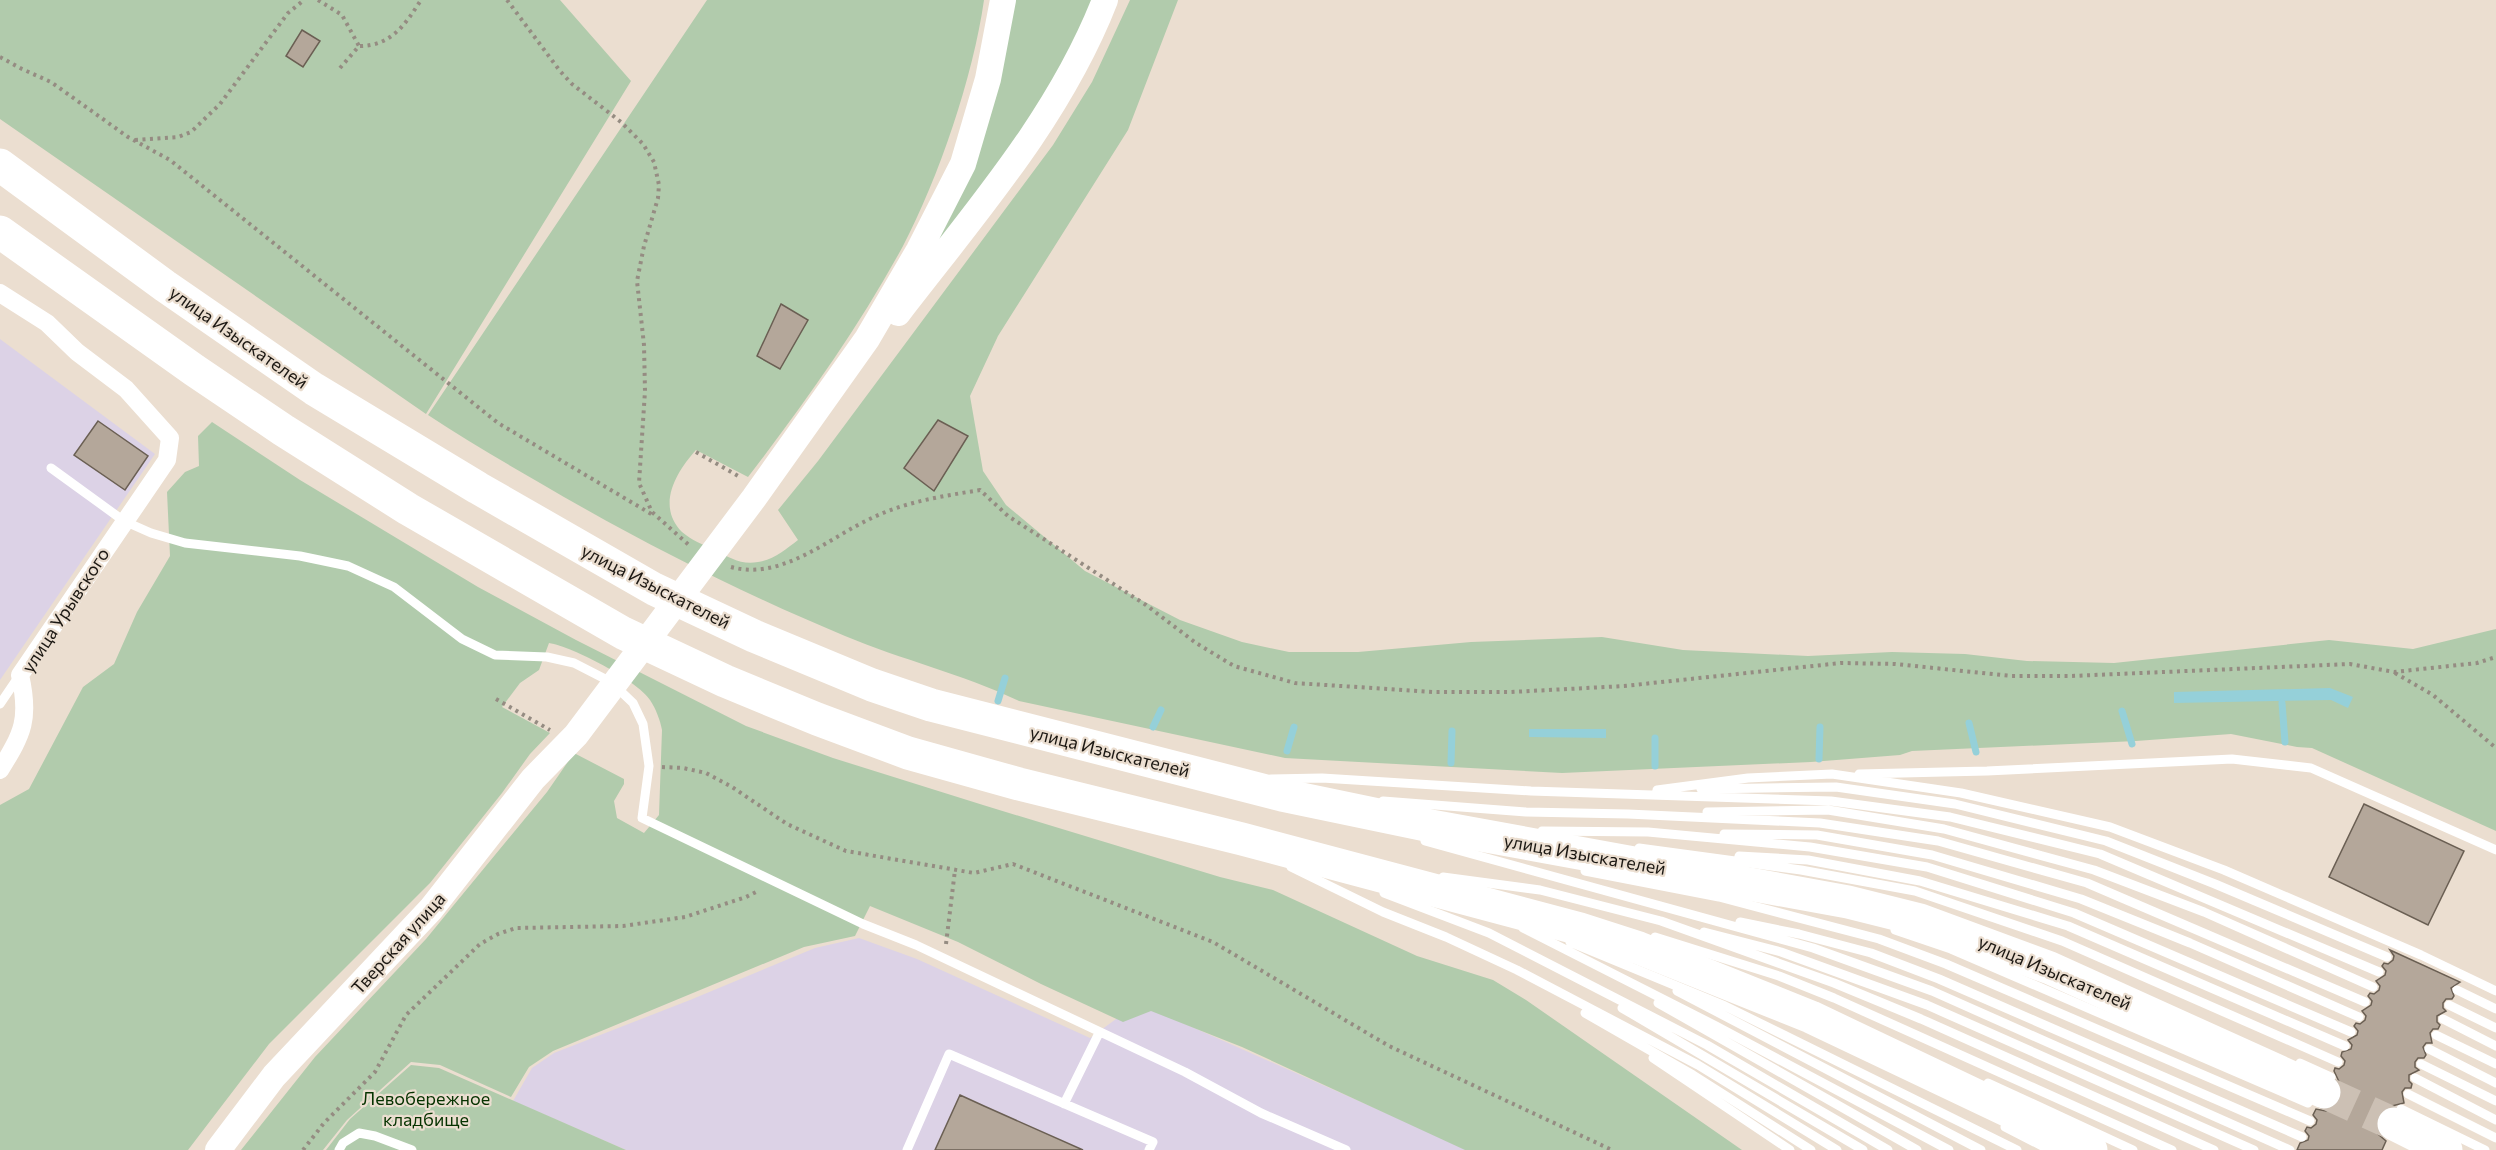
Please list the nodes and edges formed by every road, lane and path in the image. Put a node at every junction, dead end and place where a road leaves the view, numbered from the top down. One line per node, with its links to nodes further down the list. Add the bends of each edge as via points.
1 (304, 0): 10 (path, via 288,13 220,104 191,132 178,137)
2 (318, 0): 7 (path, via 342,15)
3 (421, 0): 7 (path, via 404,28 374,46)
4 (507, 0): 17 (path, via 560,71 621,122 654,162 658,198 637,281 645,357 639,483)
5 (1003, 0): 16 (street, via 988,79 963,164 919,250 867,339)
6 (1105, 0): 16 (street, via 1066,81 1026,145)
7 (359, 46): 9 (path)
8 (0, 57): 10 (path, via 51,82)
9 (340, 68)
10 (134, 140): 17 (path, via 190,175 498,423)
11 (0, 165): 31 (highway, улица Изыскателей, via 314,389 654,589 784,649 931,705)
12 (0, 232): 42 (highway, via 283,430 418,515 623,633 768,700 908,753)
13 (0, 293): 18 (street, улица Урывского, via 46,322 76,352 126,389 170,438 167,460)
14 (696, 452): 16 (path)
15 (51, 468): 18 (lane)
16 (751, 490): 26 (street, Тверская улица)
17 (658, 518): 19 (path)
18 (124, 521): 23 (street, улица Урывского); 28 (lane, via 185,543 300,556 348,566 394,587 462,639 495,655 547,657 574,663 610,682 633,703 642,724)
19 (694, 549)
20 (723, 564): 22 (path, via 752,570 775,566 803,556 874,517 921,500 980,490 1008,516 1146,605 1196,643 1234,666 1294,683 1433,692 1511,692 1624,686 1841,663 1895,664 2012,676 2350,664)
21 (2496, 657): 22 (path, via 2477,663)
22 (2394, 672): 27 (path, via 2433,695)
23 (20, 675): 25 (lane); 29 (street, улица Урывского, via 25,697 23,730)
24 (496, 699): 26 (path)
25 (0, 704)
26 (565, 734): 105 (street, Тверская улица, via 431,909 274,1076)
27 (2496, 748)
28 (649, 766): 49 (path, via 706,773 788,825 846,850); 55 (lane, via 642,818)
29 (0, 770)
30 (1832, 774): 32 (lane, via 1749,778); 45 (lane, via 2262,761 2311,768); 73 (lane, via 1961,793 2110,827 2188,854)
31 (1224, 779): 33 (lane, via 1322,778); 34 (highway, улица Изыскателей); 35 (lane)
32 (1657, 790): 33 (lane); 65 (lane, via 1836,787 1955,804 2106,841)
33 (1606, 793): 69 (lane, via 1831,801 1950,817 2100,854)
34 (1282, 795): 38 (lane); 41 (highway, улица Изыскателей)
35 (1334, 795)
36 (1367, 799): 37 (lane, via 1526,812)
37 (1628, 814): 71 (lane, via 1828,810 1944,829 2094,870 2204,912); 74 (lane, via 1821,823 1938,841 2087,883)
38 (1366, 823)
39 (1514, 831): 41 (lane)
40 (1648, 832): 43 (lane, via 1526,831); 78 (lane, via 1817,835 1932,855 2081,899); 82 (lane, via 1810,847 1927,867 2074,913)
41 (1423, 834): 46 (lane); 47 (highway, улица Изыскателей); 59 (lane)
42 (1242, 840): 50 (lane); 52 (lane); 58 (highway); 67 (lane, via 1364,903)
43 (1597, 842)
44 (1632, 846): 47 (lane)
45 (2496, 849)
46 (1533, 860)
47 (1670, 860): 54 (lane); 85 (lane, via 1808,860 1920,881 2068,926); 89 (lane, via 1801,870 1915,891 2062,941); 95 (highway, улица Изыскателей, via 1848,902 1958,933 2050,968)
48 (1578, 869): 57 (lane)
49 (955, 870): 66 (path); 112 (path, via 974,873 1013,864 1213,942 1389,1046)
50 (1390, 870): 51 (lane); 58 (lane)
51 (1402, 871)
52 (1331, 873)
53 (1436, 876): 61 (lane, via 1540,890)
54 (1786, 880)
55 (775, 882): 66 (lane); 106 (path, via 746,897 685,917 623,926 516,928 480,944 406,1015 375,1072)
56 (1376, 890): 64 (lane, via 1489,933)
57 (1719, 897): 60 (lane); 101 (lane, via 1879,939 1946,964)
58 (1492, 904): 63 (highway); 68 (lane)
59 (1667, 907): 103 (lane, via 1871,953); 128 (lane, via 1813,948 1932,991)
60 (1812, 910)
61 (1661, 921): 126 (lane, via 1834,983 1921,1019); 127 (lane, via 1781,952 1927,1005)
62 (1885, 927): 95 (lane)
63 (1640, 946): 70 (lane); 76 (lane); 120 (lane); 121 (lane, via 1725,1006); 123 (highway, via 1811,1017); 125 (lane, via 1779,976)
64 (1527, 953): 116 (lane); 117 (lane, via 1707,1045)
65 (2387, 957)
66 (944, 958): 83 (lane)
67 (1516, 970): 80 (lane); 115 (lane, via 1698,1065)
68 (1602, 970): 118 (lane); 119 (lane)
69 (2379, 972)
70 (1766, 983)
71 (2373, 987)
72 (2457, 990): 77 (lane)
73 (2496, 991)
74 (2366, 1002)
75 (2449, 1005): 81 (lane)
76 (1763, 1009)
77 (2496, 1009)
78 (2359, 1017)
79 (2443, 1019): 86 (lane)
80 (1601, 1023): 113 (lane); 114 (lane, via 1693,1075)
81 (2496, 1029)
82 (2351, 1032)
83 (1099, 1033): 98 (lane); 111 (lane)
84 (2436, 1035): 91 (lane)
85 (2345, 1046)
86 (2496, 1046)
87 (2429, 1049): 94 (lane)
88 (2289, 1058): 95 (lane)
89 (2338, 1062)
90 (2421, 1064): 97 (lane)
91 (2496, 1064)
92 (2415, 1078): 100 (lane)
93 (1979, 1079): 124 (lane)
94 (2496, 1083)
95 (2324, 1092)
96 (2408, 1094): 104 (lane)
97 (2496, 1101)
98 (1064, 1104): 109 (lane, via 949,1054); 110 (lane, via 1153,1142)
99 (2397, 1116): 129 (highway); 130 (lane)
100 (2496, 1120)
101 (2310, 1121)
102 (1995, 1122): 122 (lane)
103 (2302, 1137)
104 (2496, 1138)
105 (218, 1150)
106 (303, 1150)
107 (339, 1150): 108 (lane, via 359,1133)
108 (412, 1150)
109 (907, 1150)
110 (1149, 1150)
111 (1346, 1150)
112 (1612, 1150)
113 (1790, 1150)
114 (1811, 1150)
115 (1837, 1150)
116 (1863, 1150)
117 (1888, 1150)
118 (1917, 1150)
119 (1949, 1150)
120 (1981, 1150)
121 (2017, 1150)
122 (2050, 1150)
123 (2091, 1150)
124 (2133, 1150)
125 (2172, 1150)
126 (2214, 1150)
127 (2254, 1150)
128 (2290, 1150)
129 (2446, 1150)
130 (2485, 1150)

